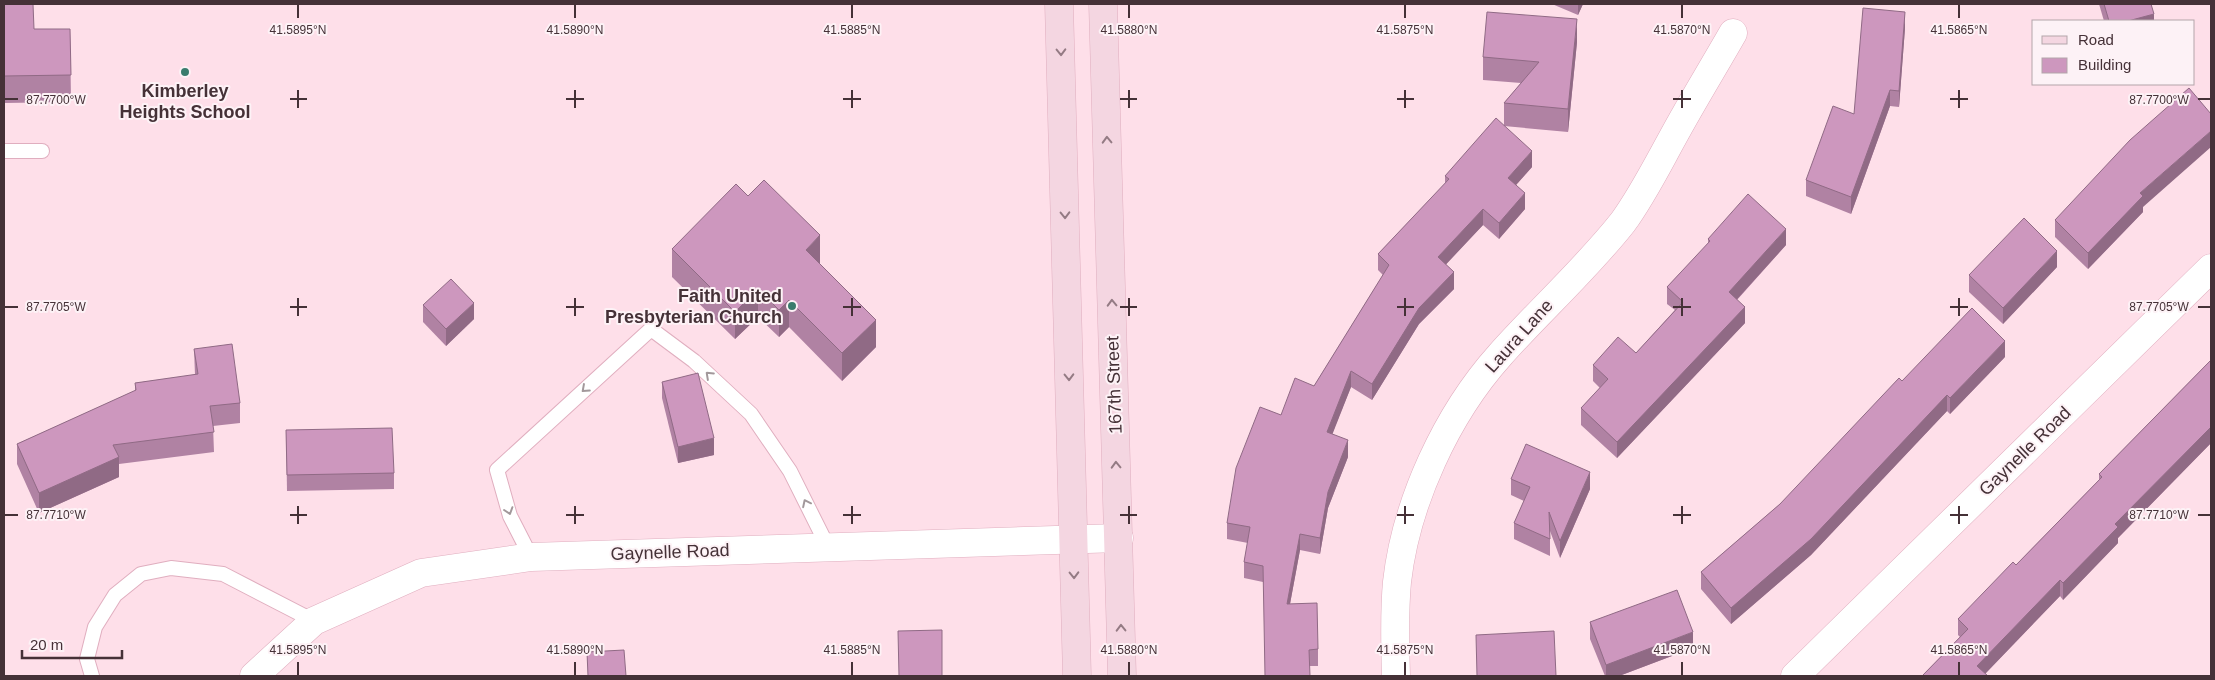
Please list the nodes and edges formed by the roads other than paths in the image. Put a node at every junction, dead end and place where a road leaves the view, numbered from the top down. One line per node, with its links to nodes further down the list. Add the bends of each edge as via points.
1 (1059, 4): 8 (main road, one-way to 8)
2 (1102, 4): 7 (main road, 167th Street, one-way to 2)
3 (1733, 33): 16 (street, Laura Lane, via 1623,221 1499,356 1444,436 1406,534 1397,581 1394,622)
4 (4, 151): 5 (lane)
5 (42, 151)
6 (2211, 268): 17 (street, Gaynelle Road)
7 (1119, 538): 8 (street, Gaynelle Road); 15 (main road, 167th Street, one-way to 7)
8 (1073, 539): 9 (street, Gaynelle Road); 14 (main road, one-way to 14)
9 (828, 547): 10 (street, Gaynelle Road); 10 (lane, one-way to 10, via 790,471 751,414 694,362 651,330 496,470 510,516)
10 (531, 557): 11 (street, Gaynelle Road, via 421,573)
11 (314, 621): 12 (lane, via 222,574 171,568 141,574 115,595 95,627 87,659); 13 (street, Gaynelle Road)
12 (92, 676)
13 (254, 676)
14 (1077, 676)
15 (1122, 676)
16 (1396, 676)
17 (1795, 676)

